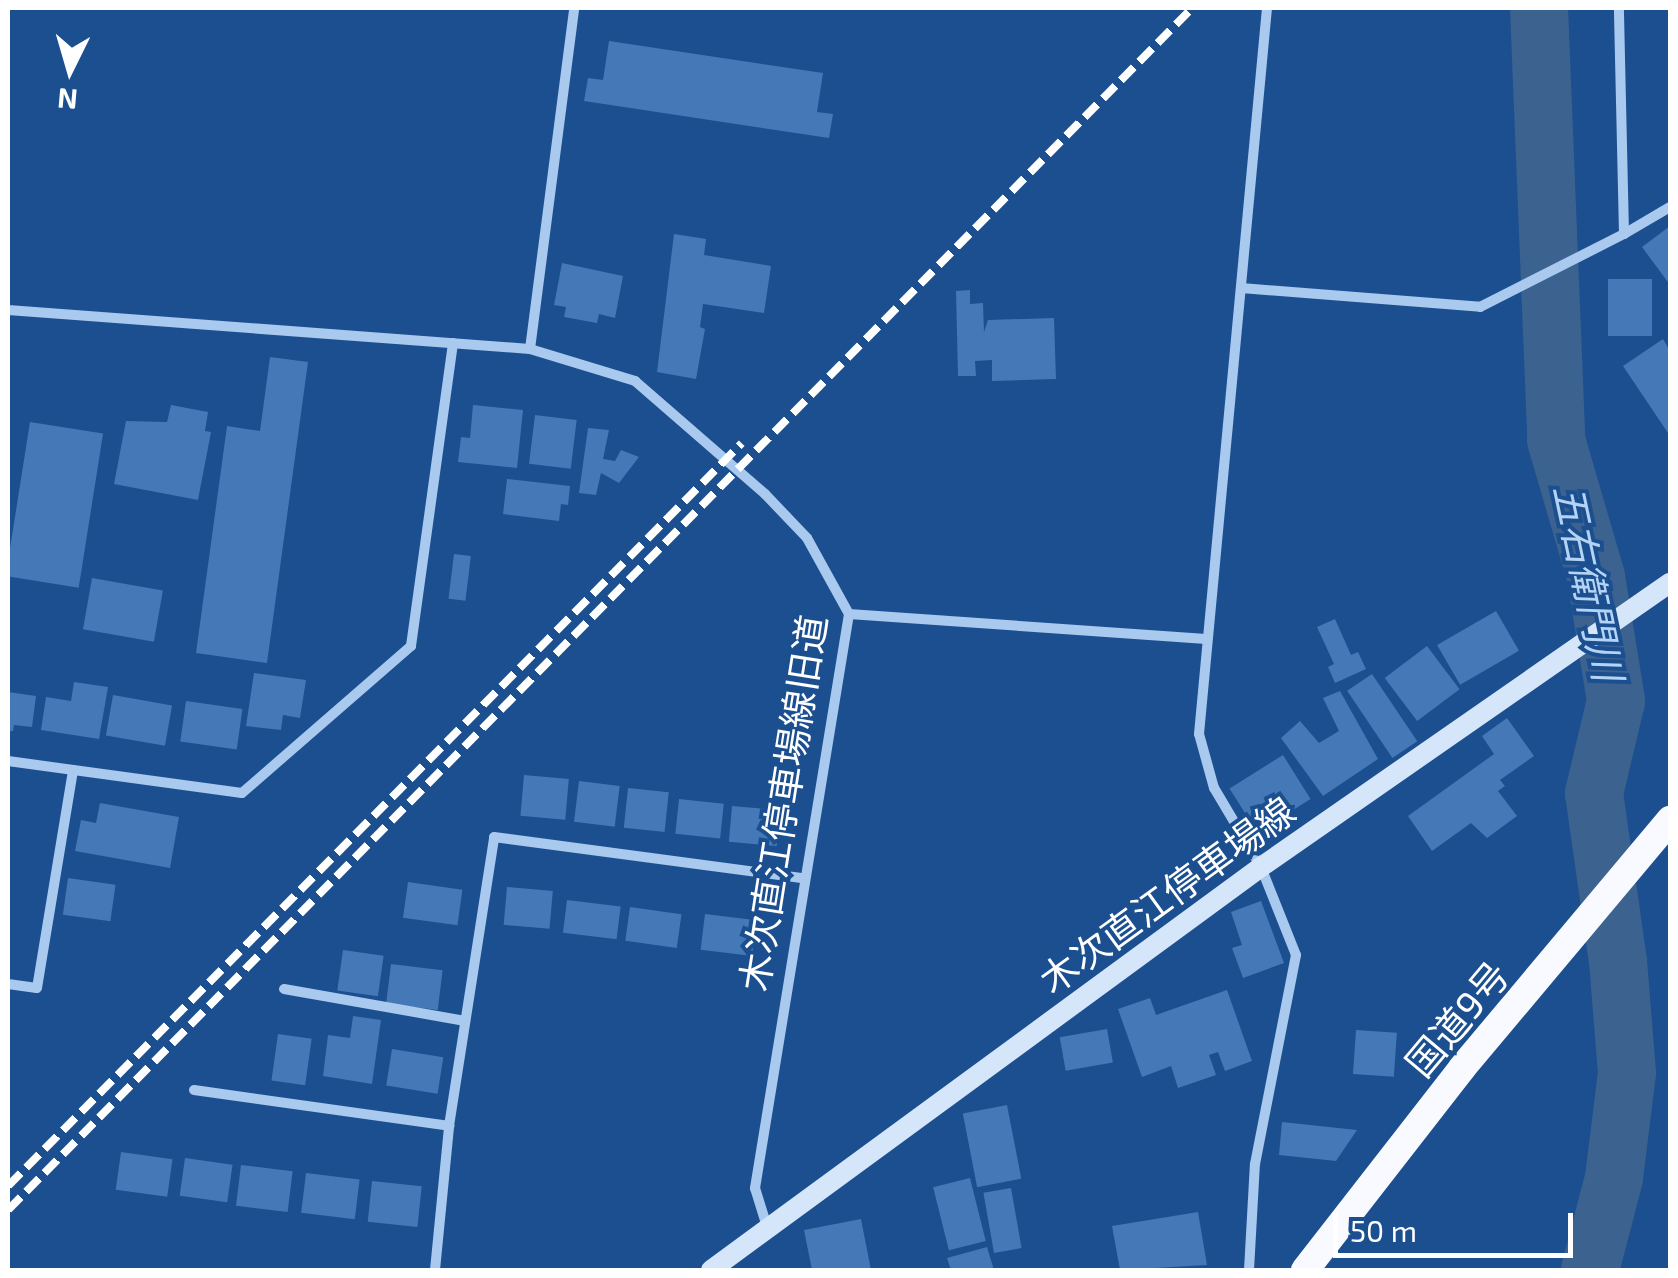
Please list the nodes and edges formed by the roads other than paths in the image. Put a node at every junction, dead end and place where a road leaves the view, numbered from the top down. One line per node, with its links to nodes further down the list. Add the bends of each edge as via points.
1 (574, 8): 9 (street)
2 (1267, 8): 6 (street)
3 (1619, 8): 5 (street)
4 (1670, 207): 5 (street)
5 (1624, 234): 6 (street, via 1480,306)
6 (1240, 288): 12 (street)
7 (8, 310): 8 (street, 木次直江停車場線旧道)
8 (453, 343): 9 (street, 木次直江停車場線旧道); 14 (street, via 412,646 242,793)
9 (530, 349): 11 (street, 木次直江停車場線旧道, via 635,381 807,538)
10 (1670, 583): 16 (main road, 木次直江停車場線)
11 (849, 614): 12 (street); 17 (street, 木次直江停車場線旧道)
12 (1206, 640): 16 (street, via 1200,734 1214,788)
13 (8, 761): 14 (street)
14 (74, 770): 18 (street, via 37,988)
15 (1670, 820): 27 (highway, 国道9号, via 1462,1068)
16 (1261, 867): 23 (main road, 木次直江停車場線); 26 (street, via 1296,955 1256,1164)
17 (804, 878): 20 (street, via 494,837); 23 (street, 木次直江停車場線旧道, via 755,1188)
18 (8, 984)
19 (284, 989): 20 (street)
20 (466, 1021): 22 (street)
21 (194, 1090): 22 (street)
22 (449, 1126): 24 (street)
23 (768, 1230): 25 (main road, 木次直江停車場線)
24 (435, 1270)
25 (711, 1270)
26 (1249, 1270)
27 (1306, 1270)

